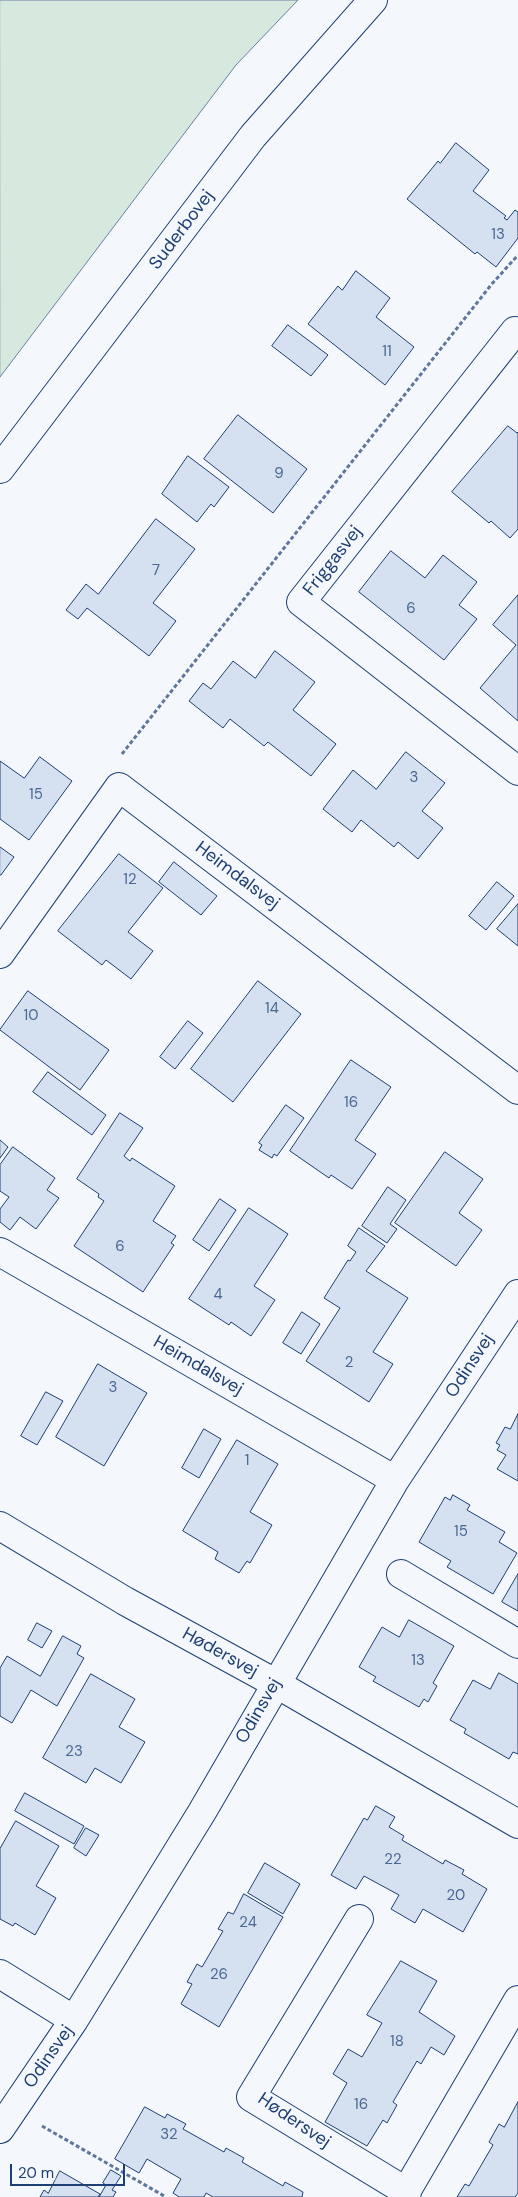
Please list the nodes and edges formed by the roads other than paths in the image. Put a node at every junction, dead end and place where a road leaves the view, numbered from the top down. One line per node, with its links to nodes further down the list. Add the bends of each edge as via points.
1 (373, 0): 3 (street, Suderbovej, via 253,136)
2 (518, 334): 4 (street, Friggasvej, via 515,331 301,602)
3 (0, 469)
4 (518, 771)
5 (0, 954): 6 (street, Heimdalsvej, via 119,787)
6 (518, 1090)
7 (0, 1252): 9 (street, Heimdalsvej)
8 (518, 1294): 9 (street, Odinsvej)
9 (395, 1480): 13 (street, Odinsvej)
10 (0, 1526): 13 (street, Hødersvej, via 125,1601)
11 (401, 1574): 12 (street)
12 (518, 1644)
13 (275, 1683): 14 (street, Hødersvej); 18 (street, Odinsvej, via 202,1812)
14 (518, 1824)
15 (359, 1919): 20 (street, Hødersvej, via 251,2097)
16 (0, 1974): 18 (street)
17 (518, 2000): 20 (street, Hødersvej)
18 (74, 2020): 19 (street, Odinsvej)
19 (7, 2119)
20 (405, 2194)

